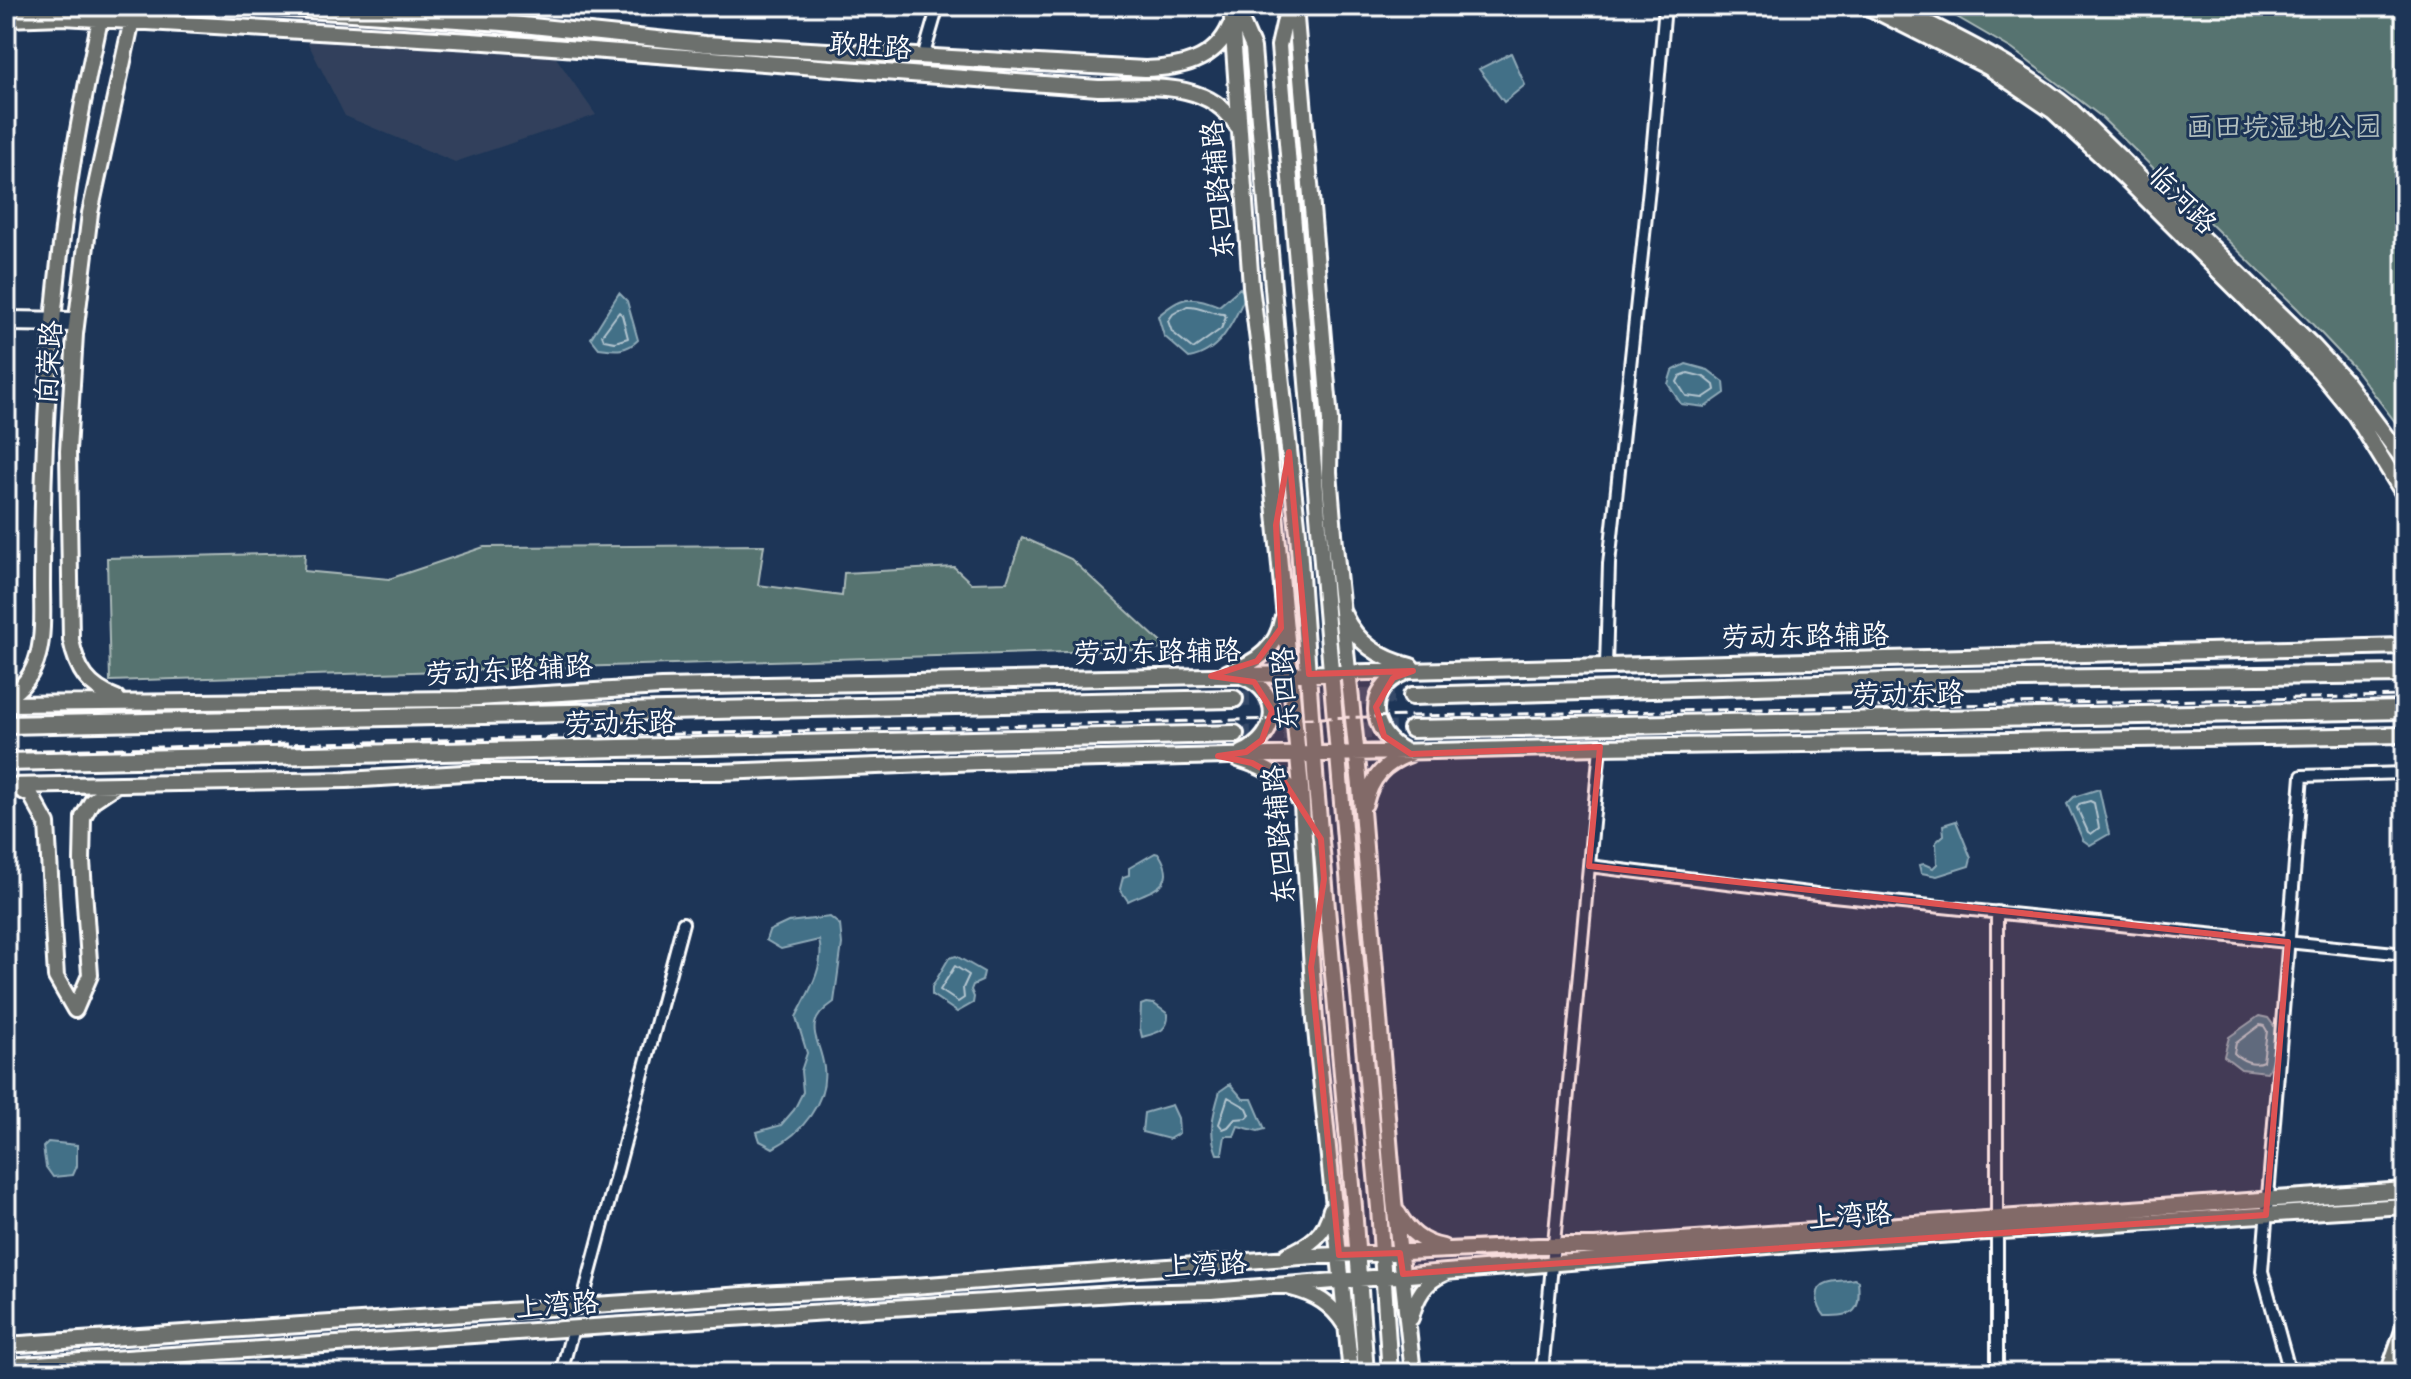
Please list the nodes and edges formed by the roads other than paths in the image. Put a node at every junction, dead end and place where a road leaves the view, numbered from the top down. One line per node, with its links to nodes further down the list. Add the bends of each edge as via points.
1 (245, 6): 14 (main road, 敢胜路)
2 (509, 6): 14 (street)
3 (938, 6): 15 (street)
4 (1233, 6): 13 (main road, 东四路辅路); 22 (main road, 东四路, via 1253,48)
5 (1288, 6): 25 (main road, 东四路, via 1279,46)
6 (1295, 6): 21 (main road)
7 (1665, 6): 33 (street, via 1609,564)
8 (1866, 6): 24 (main road, 临河路, via 1988,67 2053,111 2319,371 2355,415)
9 (1893, 6): 23 (main road, 临河路, via 1997,58 2072,111 2314,347)
10 (102, 12): 11 (main road, 敢胜路); 12 (main road, 敢胜路); 18 (main road, 向荣路, via 69,185)
11 (133, 14): 16 (main road, 敢胜路, via 1098,88 1185,90 1214,101); 19 (main road, 向荣路, via 90,213)
12 (6, 19)
13 (1232, 22): 15 (main road, 敢胜路, via 1207,54 1161,69); 16 (main road, 东四路辅路)
14 (503, 23): 15 (main road, 敢胜路, via 705,44)
15 (924, 54)
16 (1238, 127): 26 (main road, 东四路辅路)
17 (6, 317): 18 (street)
18 (55, 321): 19 (street); 20 (street); 44 (main road, 向荣路, via 42,531 42,639 32,675)
19 (77, 322): 45 (main road, 向荣路, via 68,451 71,640 86,680)
20 (6, 325)
21 (1329, 440): 25 (main road); 28 (main road)
22 (1289, 452): 26 (main road); 31 (main road, 东四路)
23 (2405, 462)
24 (2405, 496)
25 (1319, 509): 27 (main road, 东四路)
26 (1276, 525): 29 (main road, 东四路辅路)
27 (1323, 558): 28 (main road); 30 (main road, 东四路)
28 (1340, 606): 34 (main road, via 1356,634 1382,657); 36 (main road)
29 (1284, 612): 37 (main road, 东四路辅路); 40 (main road, via 1275,640 1257,661)
30 (1328, 619): 31 (main road, via 1320,635 1310,632); 36 (main road, 东四路)
31 (1305, 620): 38 (main road, 东四路)
32 (2405, 646): 33 (main road, 劳动东路辅路)
33 (1606, 666): 34 (main road, 劳动东路辅路)
34 (1439, 670): 35 (main road, 劳动东路辅路)
35 (1413, 671): 36 (main road, 劳动东路辅路); 52 (main road, via 1393,678 1376,707 1384,736)
36 (1340, 673): 38 (main road, 劳动东路辅路); 55 (main road, 东四路); 56 (main road)
37 (1289, 674): 38 (main road, 劳动东路辅路); 41 (main road, 劳动东路辅路); 57 (main road, 东四路辅路)
38 (1309, 674): 54 (main road, 东四路)
39 (2405, 674): 42 (highway, 劳动东路)
40 (1211, 676): 41 (main road, 劳动东路辅路); 45 (main road, 劳动东路辅路, via 661,687 460,699)
41 (1237, 676): 58 (main road, via 1260,687 1272,711 1266,736)
42 (1412, 696)
43 (1234, 699): 47 (highway, 劳动东路)
44 (6, 701): 45 (main road, 劳动东路辅路)
45 (125, 701)
46 (2405, 710): 48 (highway, 劳动东路)
47 (6, 725)
48 (1412, 729)
49 (1235, 734): 60 (highway, 劳动东路)
50 (2405, 735): 51 (main road)
51 (1600, 747): 53 (main road); 67 (street)
52 (1406, 751): 53 (main road); 56 (main road)
53 (1425, 751): 65 (main road, via 1397,759 1379,772 1368,790)
54 (1314, 753): 55 (main road); 57 (main road); 66 (main road, 东四路)
55 (1338, 753): 56 (main road); 75 (main road, 东四路)
56 (1356, 753): 65 (main road)
57 (1298, 754): 58 (main road); 64 (main road, 东四路辅路)
58 (1234, 755): 59 (main road)
59 (1218, 756): 62 (main road); 64 (main road, via 1268,770)
60 (6, 762)
61 (2405, 773): 71 (street, via 2302,776)
62 (117, 785): 63 (main road); 63 (main road, via 92,801 83,817 90,975 75,1010 56,977 47,824 31,795)
63 (8, 786)
64 (1302, 805): 66 (main road); 72 (main road, 东四路辅路)
65 (1363, 820): 74 (main road)
66 (1322, 850): 68 (main road, 东四路)
67 (1589, 866): 69 (street); 83 (street)
68 (1324, 879): 72 (main road); 88 (main road, 东四路)
69 (1997, 912): 71 (street); 82 (street)
70 (683, 923): 97 (street)
71 (2288, 942): 73 (street); 81 (street)
72 (1311, 953): 78 (main road, 东四路辅路)
73 (2405, 954)
74 (1380, 1022): 75 (main road); 80 (main road)
75 (1369, 1106): 76 (main road, 东四路)
76 (1375, 1160): 80 (main road); 86 (main road, 东四路)
77 (2405, 1190): 81 (main road, 上湾路)
78 (1332, 1193): 87 (main road, 东四路辅路); 89 (main road, via 1324,1230 1299,1250)
79 (2405, 1206): 81 (main road, 上湾路)
80 (1395, 1208): 84 (main road, via 1414,1235 1432,1245); 85 (main road)
81 (2267, 1208): 82 (main road, 上湾路); 110 (street, via 2262,1271)
82 (1998, 1225): 83 (main road, 上湾路); 90 (main road, 上湾路); 109 (street)
83 (1554, 1246): 84 (main road, 上湾路); 90 (street)
84 (1463, 1250): 85 (main road, 上湾路)
85 (1400, 1253): 86 (main road, 上湾路); 92 (main road)
86 (1382, 1254): 88 (main road, 上湾路); 93 (main road, 东四路)
87 (1339, 1255): 88 (main road, 上湾路); 89 (main road, 上湾路); 95 (main road, 东四路辅路)
88 (1358, 1255): 94 (main road, 东四路)
89 (1274, 1259): 97 (main road, 上湾路)
90 (1552, 1264): 91 (main road, 上湾路); 108 (street)
91 (1453, 1270): 92 (main road, 上湾路); 101 (main road, via 1419,1293)
92 (1403, 1274): 93 (main road, 上湾路); 101 (main road)
93 (1383, 1277): 94 (main road, 上湾路); 106 (main road, 东四路)
94 (1359, 1279): 95 (main road, 上湾路); 104 (main road, 东四路)
95 (1342, 1281): 96 (main road, 上湾路); 100 (main road, 东四路辅路)
96 (1275, 1286): 99 (main road, 上湾路); 100 (main road, via 1320,1299)
97 (581, 1307): 102 (main road, 上湾路)
98 (2405, 1325): 111 (main road)
99 (573, 1328): 103 (main road, 上湾路); 105 (street)
100 (1347, 1328): 104 (main road)
101 (1409, 1334): 107 (main road)
102 (6, 1345)
103 (6, 1366)
104 (1361, 1372)
105 (561, 1373)
106 (1390, 1373)
107 (1413, 1373)
108 (1542, 1373)
109 (1997, 1373)
110 (2290, 1373)
111 (2388, 1373)

